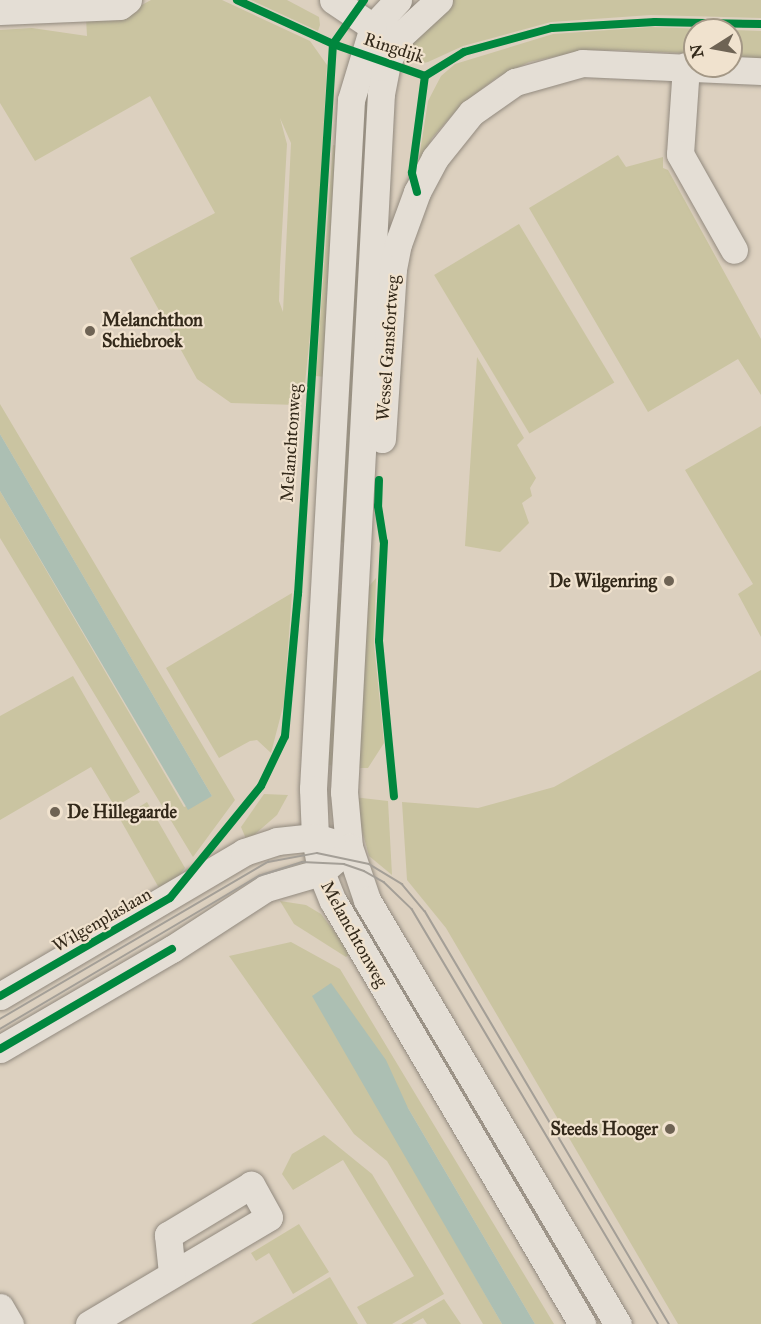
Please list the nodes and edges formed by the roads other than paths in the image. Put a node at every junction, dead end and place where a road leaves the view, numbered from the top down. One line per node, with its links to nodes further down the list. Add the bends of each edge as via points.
1 (128, 0): 5 (street, via 120,6)
2 (333, 0): 6 (street, Ringdijk)
3 (439, 0): 7 (street, Ringdijk)
4 (389, 2): 6 (street, Ringdijk); 7 (street, Ringdijk)
5 (0, 11)
6 (373, 27): 7 (street, Ringdijk); 14 (street, Melanchtonweg, via 351,100 313,789)
7 (401, 35): 13 (street, Melanchtonweg, via 387,63 381,93)
8 (683, 66): 13 (street, Wessel Gansfortweg, via 601,62 534,73 490,97 450,136 417,192 398,244 379,480)
9 (743, 69): 10 (street, Wessel Gansfortweg)
10 (761, 70)
11 (685, 78): 12 (street, via 680,154)
12 (734, 250)
13 (360, 502): 15 (street, Melanchtonweg, via 344,792)
14 (315, 837): 15 (street, Wilgenplaslaan); 16 (street, Melanchtonweg); 17 (street, Wilgenplaslaan, via 277,841 244,852)
15 (349, 847): 16 (street); 24 (street, Melanchtonweg, via 367,900)
16 (321, 872): 18 (street, via 266,888 172,949); 23 (street, Melanchtonweg, via 333,902)
17 (0, 996)
18 (0, 1050)
19 (172, 1273): 22 (street)
20 (0, 1307): 21 (street)
21 (10, 1324)
22 (89, 1324)
23 (582, 1324)
24 (618, 1324)

